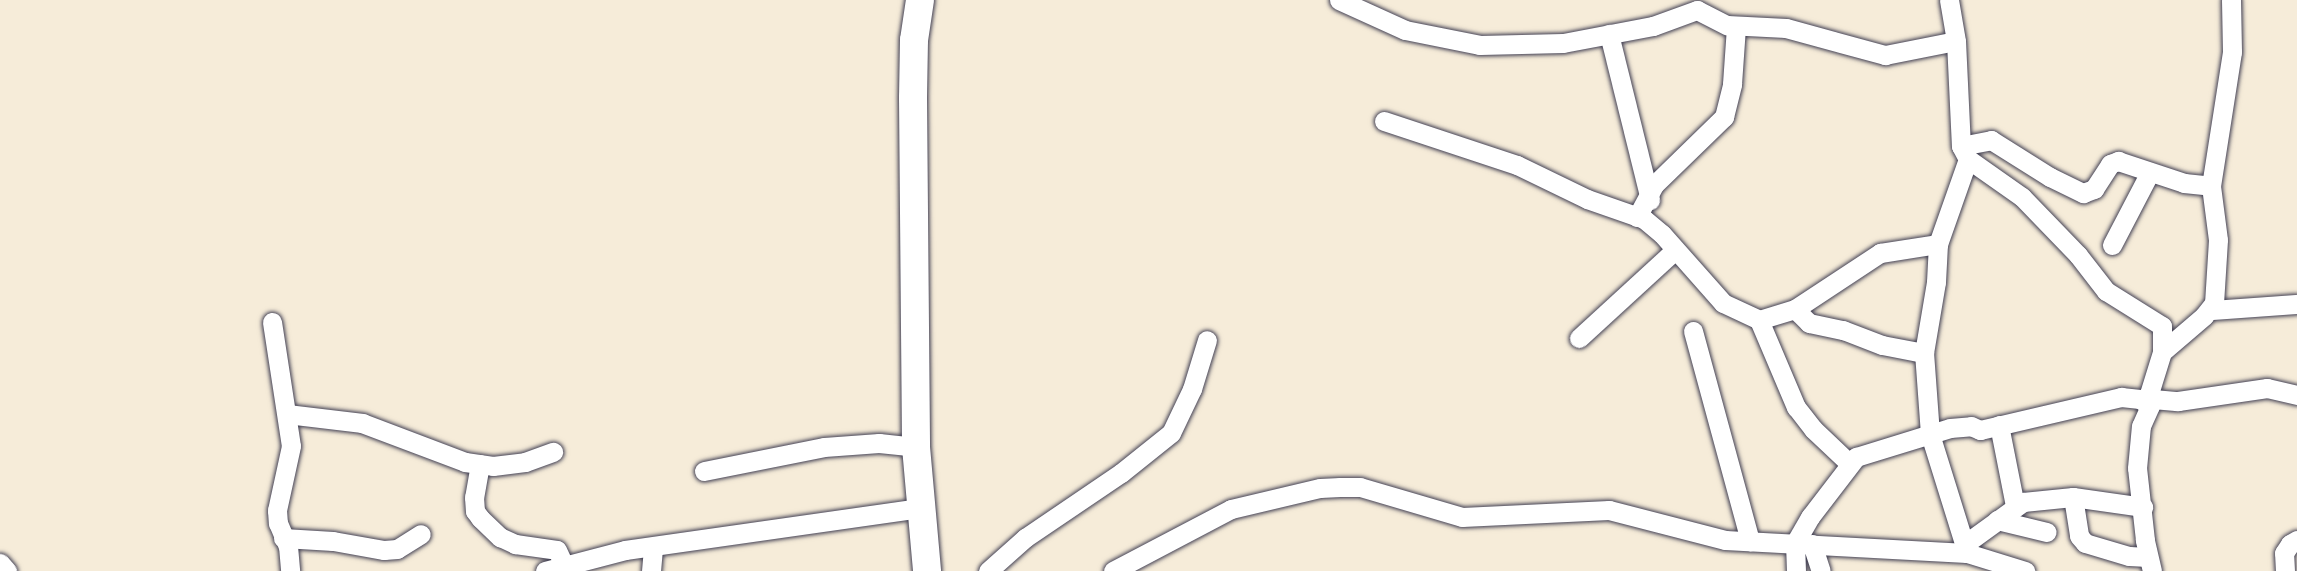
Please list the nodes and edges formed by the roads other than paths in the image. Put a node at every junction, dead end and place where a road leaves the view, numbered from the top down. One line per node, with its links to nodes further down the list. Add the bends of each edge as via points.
1 (920, 0): 32 (street, via 913,98)
2 (1339, 0): 6 (street, via 1405,30 1480,45 1563,43)
3 (1949, 0): 7 (street)
4 (2231, 0): 11 (street, via 2232,52)
5 (1736, 27): 6 (street, via 1697,10 1653,26); 7 (street, via 1786,28 1885,55); 12 (street, via 1732,84 1724,117)
6 (1609, 34): 12 (street)
7 (1956, 41): 9 (street)
8 (1384, 121): 13 (street, via 1517,165 1587,200)
9 (1965, 153): 10 (street, via 1991,140 2083,193 2094,190 2113,161); 14 (street); 26 (street, via 2022,197 2078,255 2106,292 2162,326)
10 (2150, 172): 11 (street); 15 (street)
11 (2211, 186): 19 (street, via 2218,240)
12 (1649, 192): 13 (street)
13 (1645, 221): 16 (street)
14 (1938, 244): 18 (street, via 1880,253); 25 (street)
15 (2112, 245)
16 (1675, 250): 20 (street, via 1723,303); 23 (street)
17 (2297, 304): 19 (street)
18 (1795, 309): 20 (street); 25 (street, via 1809,323)
19 (2211, 310): 26 (street)
20 (1759, 320): 34 (street, via 1796,407)
21 (272, 322): 29 (street)
22 (1693, 331): 46 (street)
23 (1579, 338)
24 (1207, 340): 58 (street, via 1192,389 1171,433 1025,538)
25 (1924, 352): 31 (street)
26 (2162, 352): 28 (street, via 2150,389)
27 (2297, 395): 28 (street, via 2267,388)
28 (2151, 402): 30 (street, via 2121,397); 39 (street, via 2141,426 2137,468)
29 (287, 414): 35 (street, via 362,423 437,453); 44 (street, via 290,457 277,510)
30 (1999, 425): 31 (street); 38 (street)
31 (1930, 434): 34 (street); 49 (street)
32 (916, 447): 36 (street, via 879,443 824,447); 40 (street)
33 (553, 452): 35 (street, via 525,461)
34 (1849, 463): 47 (street, via 1810,517)
35 (480, 464): 52 (street, via 475,511 489,529 508,541 557,550)
36 (704, 471)
37 (2073, 497): 38 (street); 39 (street); 51 (street, via 2079,536 2085,543)
38 (2015, 506): 41 (street)
39 (2143, 507): 51 (street)
40 (920, 509): 48 (street); 57 (street)
41 (1997, 520): 42 (street); 49 (street)
42 (2047, 532)
43 (421, 534): 44 (street, via 397,549 384,550)
44 (283, 538): 54 (street)
45 (2297, 540): 63 (street, via 2284,553)
46 (1750, 541): 47 (street); 59 (street, via 1725,540 1609,510 1462,517 1360,487 1321,488 1231,509)
47 (1804, 543): 49 (street); 60 (street); 61 (street)
48 (653, 547): 52 (street); 56 (street)
49 (1966, 548): 62 (street)
50 (0, 563): 53 (street)
51 (2150, 564)
52 (564, 565): 55 (street)
53 (7, 571)
54 (290, 571)
55 (545, 571)
56 (651, 571)
57 (927, 571)
58 (988, 571)
59 (1113, 571)
60 (1796, 571)
61 (1821, 571)
62 (2025, 571)
63 (2285, 571)

